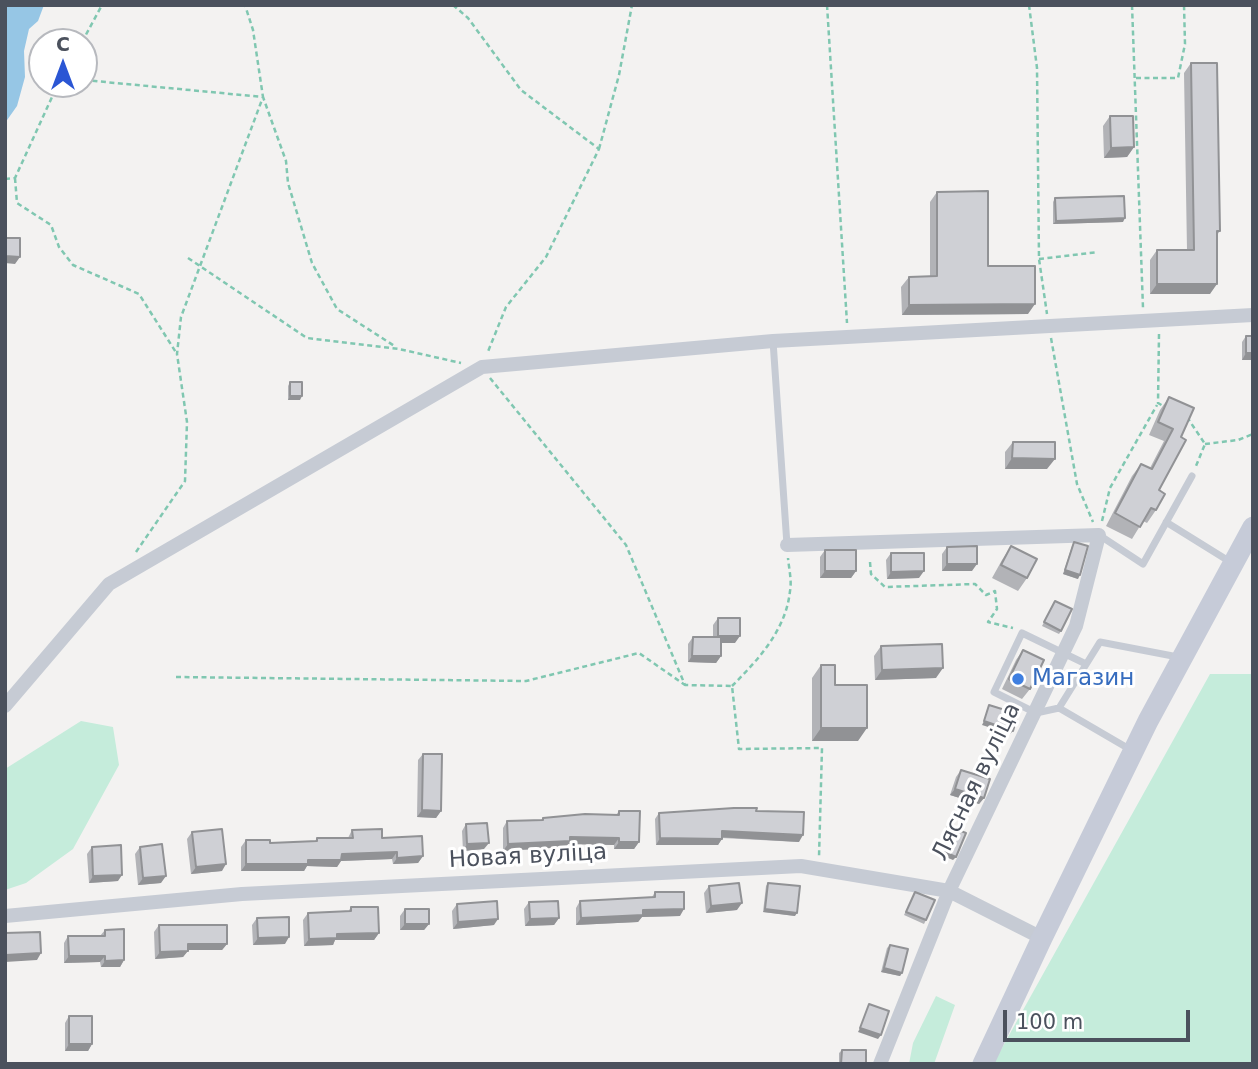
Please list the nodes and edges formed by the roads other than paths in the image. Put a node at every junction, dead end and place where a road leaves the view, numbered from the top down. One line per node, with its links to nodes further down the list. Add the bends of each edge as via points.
1 (1253, 315): 2 (street)
2 (773, 341): 7 (lane); 12 (street, via 482,367 109,584)
3 (1192, 476): 4 (lane)
4 (1166, 522): 6 (lane, via 1143,564); 8 (lane)
5 (1253, 527): 8 (main road)
6 (1098, 535): 7 (street); 9 (street, Лясная вуліца, via 1076,626)
7 (787, 545)
8 (1233, 563): 10 (main road)
9 (1064, 653): 11 (lane); 14 (street, Лясная вуліца); 14 (lane, via 1023,633 993,692)
10 (1182, 658): 11 (lane, via 1100,642); 15 (main road)
11 (1086, 664): 13 (lane)
12 (5, 706)
13 (1059, 708): 14 (lane); 15 (lane)
14 (1036, 713): 16 (street, Лясная вуліца)
15 (1133, 752): 18 (main road)
16 (949, 891): 17 (street, Новая вуліца, via 801,866 242,894); 18 (street, Новая вуліца); 19 (street, Лясная вуліца)
17 (5, 916)
18 (1042, 938): 20 (main road)
19 (880, 1064)
20 (984, 1064)

